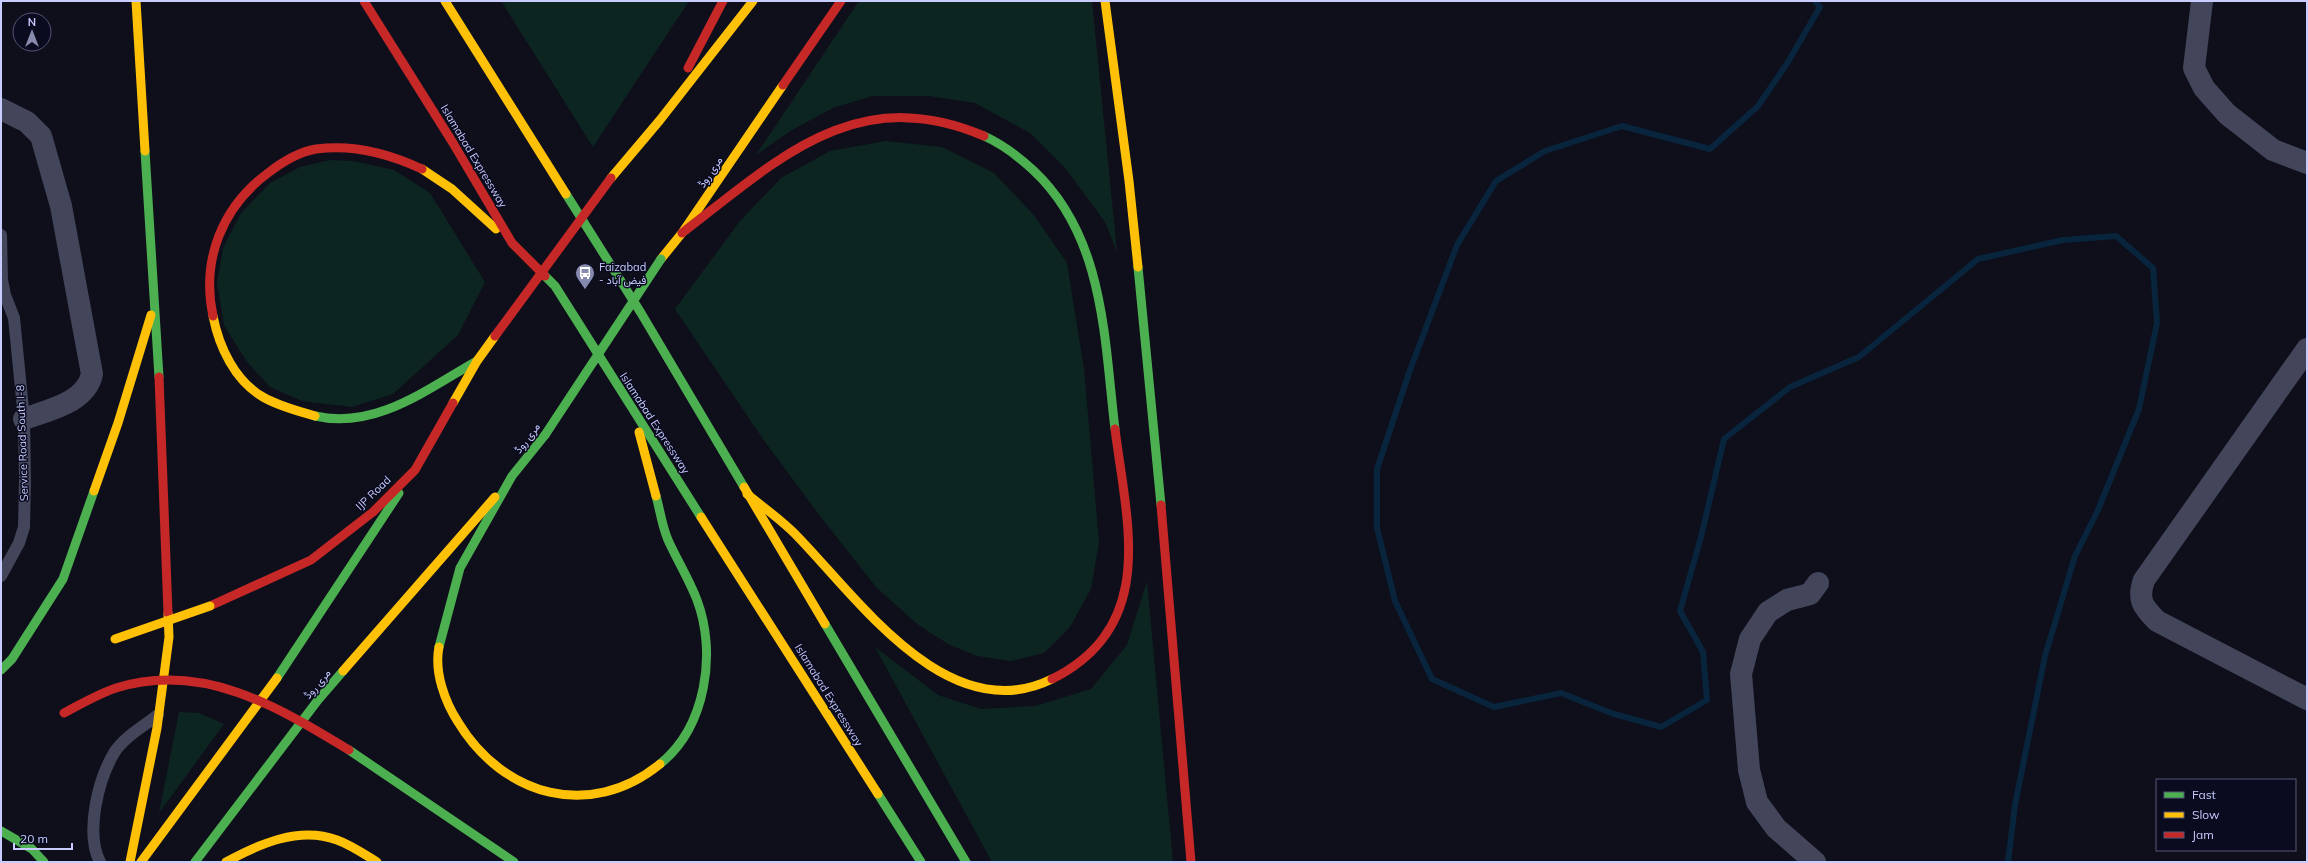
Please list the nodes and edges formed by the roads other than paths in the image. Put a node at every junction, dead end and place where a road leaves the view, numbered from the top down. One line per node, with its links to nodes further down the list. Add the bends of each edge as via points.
1 (136, 1): 15 (main road)
2 (364, 1): 14 (main road, Islamabad Expressway)
3 (723, 1): 10 (main road)
4 (753, 1): 10 (main road)
5 (841, 1): 12 (main road, مری روڈ)
6 (1105, 1): 41 (main road, via 1129,181 1151,394)
7 (2202, 1): 11 (street, via 2194,68 2204,88 2227,114 2273,150)
8 (445, 2): 22 (main road, via 641,314)
9 (1, 109): 19 (street, via 27,122 41,136 62,206 92,374 90,384 82,395)
10 (660, 120): 17 (main road, IJP Road, bridge, via 611,178)
11 (2307, 163)
12 (682, 233): 21 (main road, مری روڈ, bridge, via 661,259 545,435); 22 (main road, via 790,151 860,120 926,117 957,124 985,136 1016,155 1045,180 1069,212 1087,252 1098,290 1129,538 1128,579 1117,616 1099,645 1070,669 1045,682 1019,690 985,689 956,681 927,665 900,643 867,613 796,536)
13 (1, 235): 19 (lane, Service Road South I-8, via 2,280 14,318)
14 (512, 243): 17 (main road, via 423,170 389,156 345,147 303,153 270,170 236,201 214,240 207,278 209,307 219,341 238,375 262,397 326,419 361,419 394,408); 18 (main road, Islamabad Expressway, via 555,286)
15 (155, 303): 26 (main road, via 118,423 62,579 12,659); 29 (main road, via 162,422 169,637)
16 (2307, 350): 27 (street, via 2144,580 2139,593 2145,609 2157,621)
17 (477, 361): 20 (main road, IJP Road)
18 (634, 413): 21 (main road, via 667,538 697,600 705,632 705,684 696,714 683,739 664,761 643,778 616,789 581,795 552,794 524,784 502,771 470,742 449,708 440,679 438,650 444,624 460,568); 39 (main road, Islamabad Expressway)
19 (24, 419): 23 (lane, Service Road South I-8, via 24,526 19,543)
20 (415, 470): 25 (main road, IJP Road, bridge, via 373,512 311,560 210,606); 35 (main road, via 279,675)
21 (512, 476): 36 (main road, مری روڈ, via 318,700)
22 (747, 494): 40 (main road)
23 (1, 576)
24 (1818, 583): 42 (street, via 1810,594 1788,600 1768,612 1750,639 1741,674 1749,770 1757,802 1776,828)
25 (115, 640)
26 (1, 670)
27 (2307, 698)
28 (64, 713): 38 (main road, bridge, via 110,690 148,682 199,682 229,688 272,705 349,750)
29 (159, 714): 33 (lane, via 114,752 100,788 92,822 96,854); 34 (main road)
30 (1, 831): 32 (main road, via 32,849)
31 (228, 861): 37 (main road, via 268,841 305,835 331,838)
32 (44, 862)
33 (100, 862)
34 (130, 862)
35 (141, 862)
36 (195, 862)
37 (377, 862)
38 (514, 862)
39 (920, 862)
40 (966, 862)
41 (1191, 862)
42 (1815, 862)

